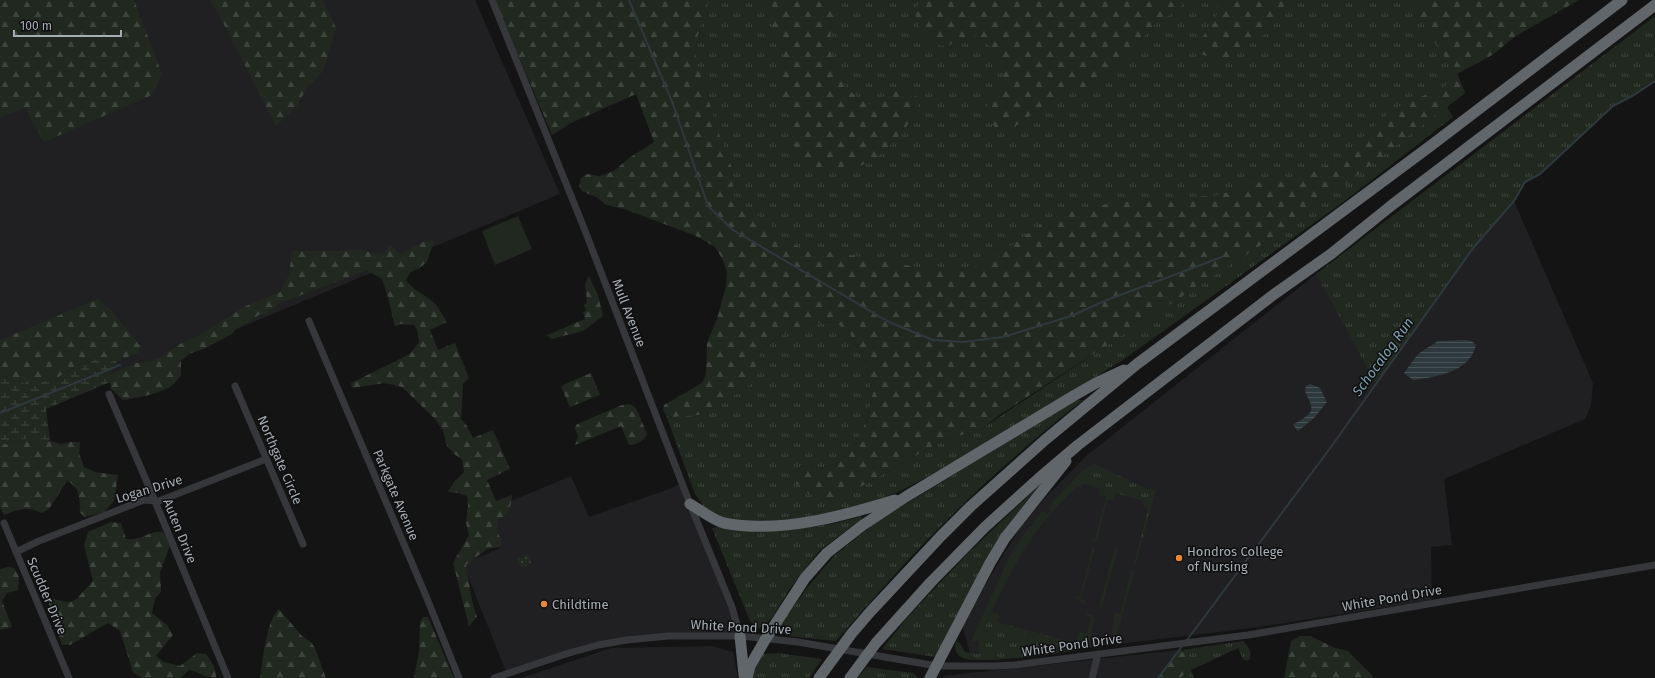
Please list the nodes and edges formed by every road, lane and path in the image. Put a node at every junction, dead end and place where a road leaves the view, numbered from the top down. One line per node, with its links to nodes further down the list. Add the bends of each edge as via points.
1 (492, 0): 12 (street, Mull Avenue, via 584,228)
2 (1622, 0): 5 (highway)
3 (1655, 5): 8 (highway)
4 (309, 321): 23 (street, Parkgate Avenue)
5 (1137, 364): 10 (highway, via 1075,394); 26 (highway, via 1045,440 971,506 871,611)
6 (234, 386): 9 (street, Northgate Circle)
7 (108, 394): 11 (street, Auten Drive)
8 (1078, 445): 20 (highway, via 1005,538); 27 (highway, via 1016,498 954,558 890,628)
9 (266, 459): 11 (street, Logan Drive, via 166,499); 14 (street, Northgate Circle)
10 (908, 496): 12 (highway, via 856,512 764,527 723,523); 18 (highway, via 827,553 805,578)
11 (154, 501): 15 (street, Logan Drive, via 144,500); 22 (street, Auten Drive)
12 (690, 504): 17 (street, Mull Avenue, via 732,607)
13 (4, 523): 15 (street, Scudder Drive)
14 (303, 544)
15 (16, 552): 21 (street, Scudder Drive)
16 (1655, 565): 19 (street, White Pond Drive, via 1248,635)
17 (740, 636): 18 (street, White Pond Drive); 24 (street, White Pond Drive, via 668,636 627,640 569,653); 25 (highway)
18 (764, 640): 20 (street, White Pond Drive, via 798,642); 25 (highway)
19 (1098, 654): 20 (street, White Pond Drive, via 1014,665); 29 (street)
20 (937, 666): 28 (highway)
21 (70, 678)
22 (228, 678)
23 (459, 678)
24 (494, 678)
25 (746, 678)
26 (819, 678)
27 (850, 678)
28 (930, 678)
29 (1092, 678)

